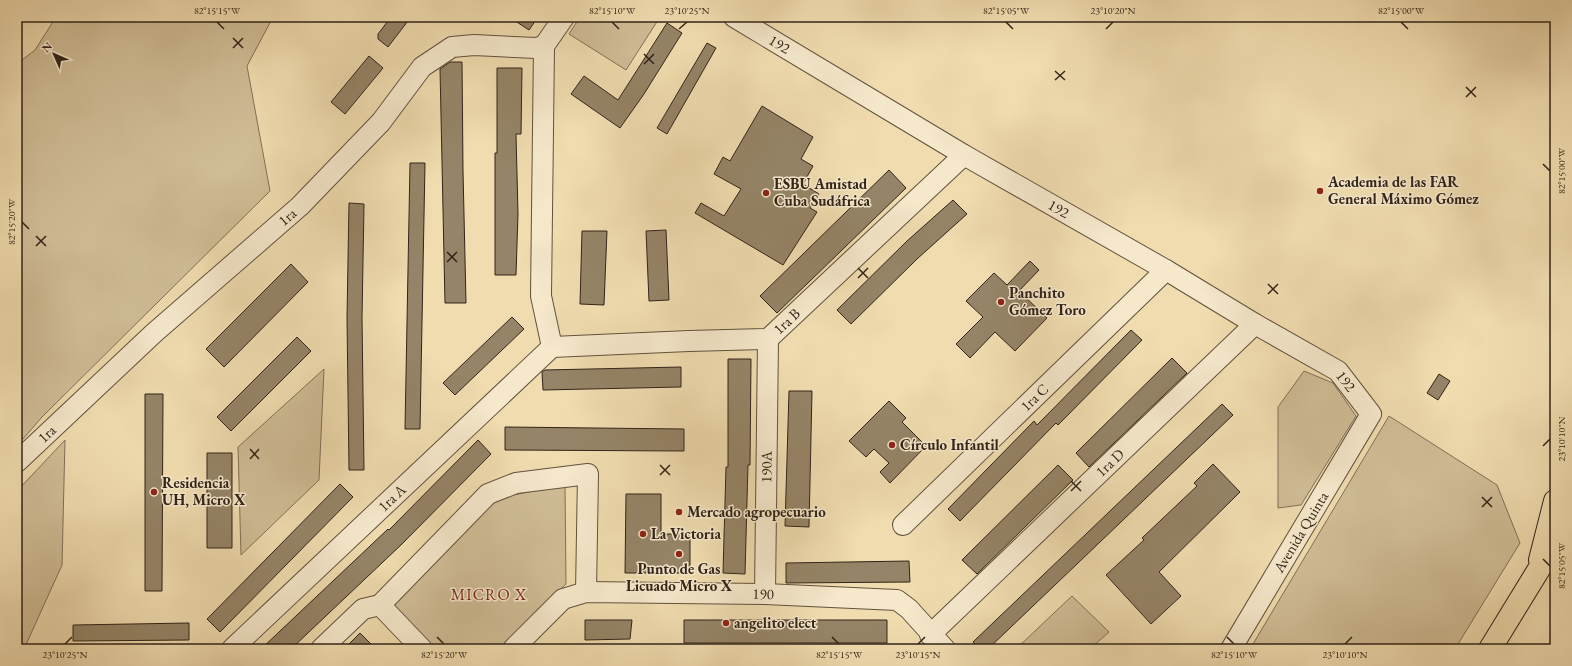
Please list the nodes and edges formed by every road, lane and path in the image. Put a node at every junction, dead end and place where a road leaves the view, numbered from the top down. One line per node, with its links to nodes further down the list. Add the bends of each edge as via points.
1 (564, 17): 3 (street)
2 (734, 17): 4 (street, 192)
3 (544, 46): 8 (street, via 541,296); 10 (street, 1ra, via 452,47 422,67 381,122 300,206 154,333)
4 (964, 155): 5 (street, 192); 7 (street, 1ra B)
5 (1166, 270): 6 (street, 192); 12 (street, 1ra C)
6 (1255, 324): 9 (street, 192, via 1338,371); 18 (street, 1ra D)
7 (768, 339): 8 (street, 1ra B); 16 (street, 190A)
8 (552, 347): 19 (street, 1ra A)
9 (1371, 414): 24 (street, Avenida Quinta)
10 (17, 462)
11 (1555, 501): 14 (highway)
12 (904, 525)
13 (1555, 543): 14 (highway)
14 (1536, 575): 25 (highway)
15 (586, 592): 16 (street, 190); 17 (street, via 588,474 516,483 488,494); 22 (street, 190, via 563,599)
16 (765, 594): 18 (street, 190, via 897,600 909,609)
17 (380, 605): 20 (street, via 363,609); 21 (street)
18 (930, 635): 23 (street, 190)
19 (232, 649)
20 (321, 649)
21 (422, 649)
22 (513, 649)
23 (945, 649)
24 (1231, 649)
25 (1490, 649)

